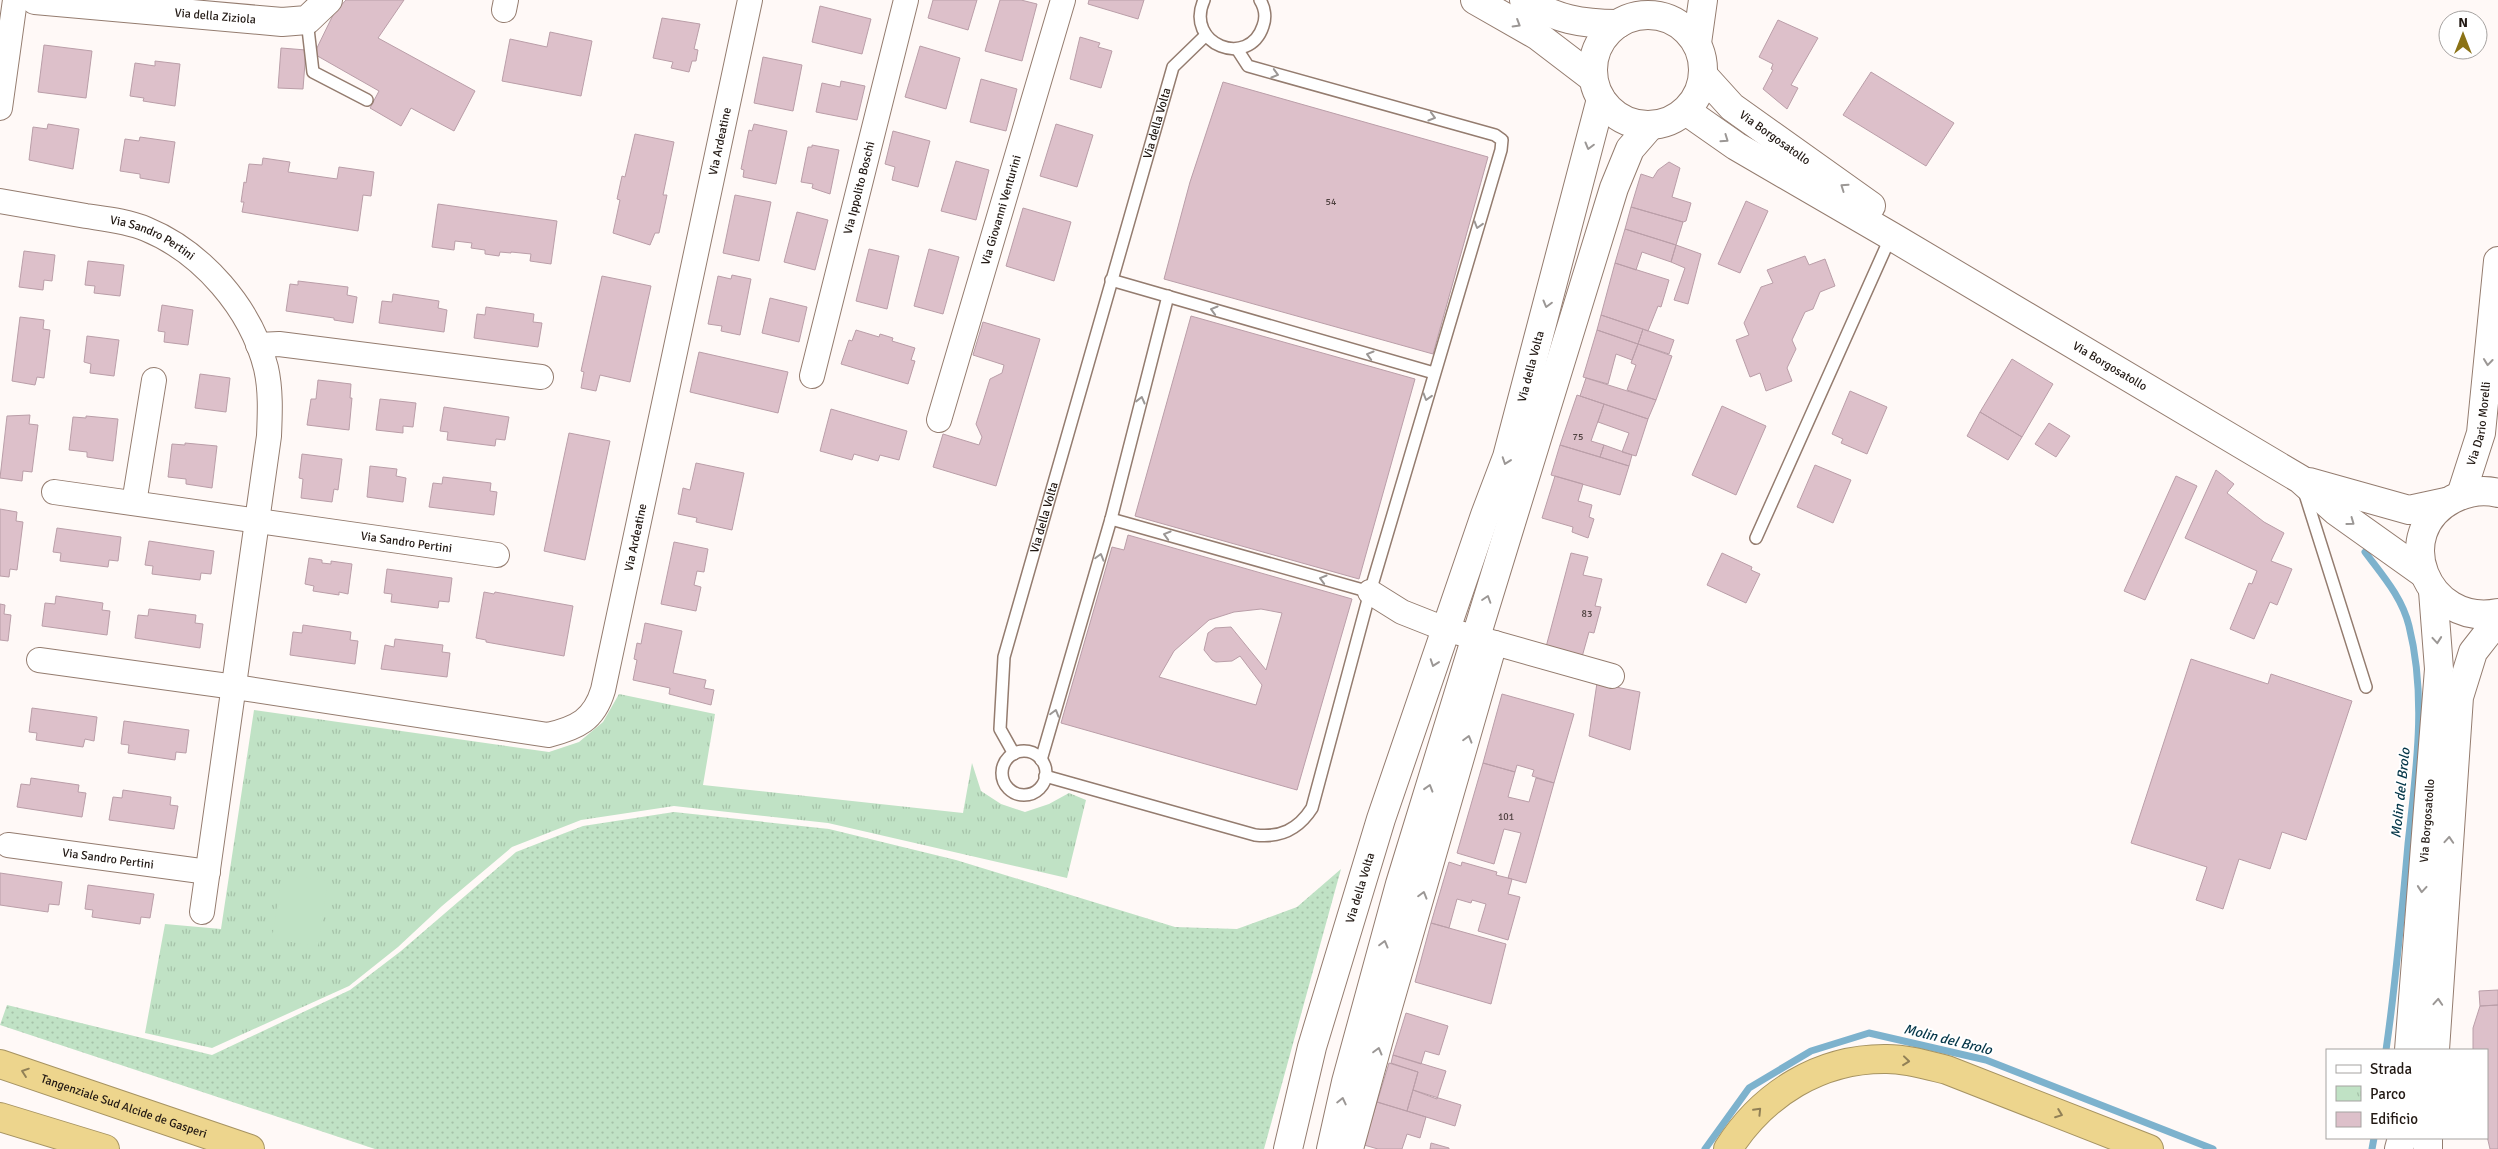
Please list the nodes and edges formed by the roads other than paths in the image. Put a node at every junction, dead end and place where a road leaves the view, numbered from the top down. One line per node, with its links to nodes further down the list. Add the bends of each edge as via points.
1 (15, 0): 21 (street)
2 (35, 0): 12 (main road, Via della Ziziola)
3 (328, 0): 14 (main road)
4 (750, 0): 53 (street, Via Ardeatine, via 598,706 574,728 548,735)
5 (906, 0): 32 (street, Via Ippolito Boschi)
6 (1062, 0): 35 (street, Via Giovanni Venturini)
7 (1204, 0): 15 (lane, via 1200,18)
8 (1260, 0): 17 (lane, via 1265,14 1260,33)
9 (1475, 0): 19 (main road, one-way to 19, via 1538,36)
10 (1524, 0): 13 (main road, via 1550,15 1572,21)
11 (1703, 0): 16 (main road)
12 (115, 3): 14 (main road, Via della Ziziola, via 282,22)
13 (1636, 13): 16 (main road, via 1671,20); 19 (main road, Via della Volta, via 1601,42 1593,66)
14 (307, 20): 20 (lane, via 313,72)
15 (1206, 35): 17 (lane, via 1223,48); 28 (lane, Via della Volta, via 1173,67)
16 (1697, 43): 18 (main road)
17 (1237, 49): 31 (lane, one-way to 31, via 1248,66 1495,135 1502,140)
18 (1703, 75): 22 (main road, via 1700,88); 26 (main road, Via Borgosatollo, one-way to 18, via 1869,205 1732,107)
19 (1597, 89): 23 (main road, via 1610,111 1622,119); 49 (main road, Via della Volta, one-way to 49, via 1507,457)
20 (367, 100)
21 (0, 108)
22 (1686, 111): 23 (main road, via 1675,119); 25 (main road, Via Borgosatollo, one-way to 25, via 1736,146)
23 (1650, 126): 50 (main road, Via della Volta, one-way to 23, via 1614,188 1630,149)
24 (0, 201): 30 (street, Via Sandro Pertini, via 116,220 144,228 177,244 208,270 235,302)
25 (1891, 236): 26 (main road, Via Borgosatollo); 43 (lane)
26 (1921, 253): 36 (main road, Via Borgosatollo)
27 (2498, 261): 39 (main road, Via Dario Morelli, one-way to 39, via 2481,433)
28 (1111, 280): 29 (lane); 55 (lane, Via della Volta, via 1004,657 1000,729)
29 (1168, 296): 31 (lane, one-way to 29); 41 (lane, one-way to 29)
30 (258, 345): 33 (street, via 279,344); 42 (street, Via Sandro Pertini, via 266,368 271,403)
31 (1434, 373): 46 (lane, one-way to 46)
32 (812, 376)
33 (541, 377)
34 (154, 380): 40 (street)
35 (940, 420)
36 (2300, 479): 39 (main road, Via Borgosatollo, via 2409,510); 45 (main road, Via Borgosatollo, one-way to 45); 54 (lane)
37 (54, 492): 40 (street, Via Sandro Pertini)
38 (2498, 493): 39 (main road, Via Borgosatollo, via 2477,491)
39 (2454, 498): 45 (main road, via 2432,516 2423,534 2420,554)
40 (134, 503): 42 (street, Via Sandro Pertini)
41 (1111, 519): 46 (lane, one-way to 41); 56 (lane, one-way to 41)
42 (256, 522): 44 (street, Via Sandro Pertini); 53 (street, Via Sandro Pertini)
43 (1756, 538)
44 (498, 555)
45 (2428, 582): 47 (main road, via 2447,605 2465,613 2485,616); 61 (main road, Via Borgosatollo, one-way to 61, via 2439,669)
46 (1370, 592): 49 (street, via 1402,612); 57 (lane, via 1312,808 1298,826 1288,832 1255,835)
47 (2498, 613)
48 (2498, 620): 62 (main road, Via Borgosatollo, one-way to 48, via 2459,697 2473,652)
49 (1445, 629): 50 (street); 67 (main road, Via della Volta, one-way to 67, via 1378,828 1312,1047)
50 (1485, 640): 52 (street); 68 (main road, Via della Volta, one-way to 50, via 1400,884); 69 (street, Via della Volta, one-way to 50)
51 (38, 660): 53 (street)
52 (1612, 676)
53 (235, 687): 59 (street, Via Sandro Pertini)
54 (2366, 687)
55 (1014, 754): 56 (lane, via 1028,752); 57 (lane, via 1002,770 1005,785 1010,790 1029,794 1038,790)
56 (1041, 760): 57 (lane)
57 (1045, 776)
58 (8, 845): 59 (street, Via Sandro Pertini)
59 (208, 872): 60 (street, Via Sandro Pertini)
60 (202, 912)
61 (2409, 1049)
62 (2435, 1049)
63 (0, 1064): 66 (highway, Tangenziale Sud Alcide de Gasperi, one-way to 63)
64 (0, 1117): 65 (highway)
65 (105, 1149)
66 (250, 1149)
67 (1288, 1149)
68 (1331, 1149)
69 (1351, 1149)
70 (1728, 1149): 71 (highway, one-way to 71, via 1742,1127 1768,1100 1802,1078 1861,1059 1915,1062 1947,1070)
71 (2150, 1149)

